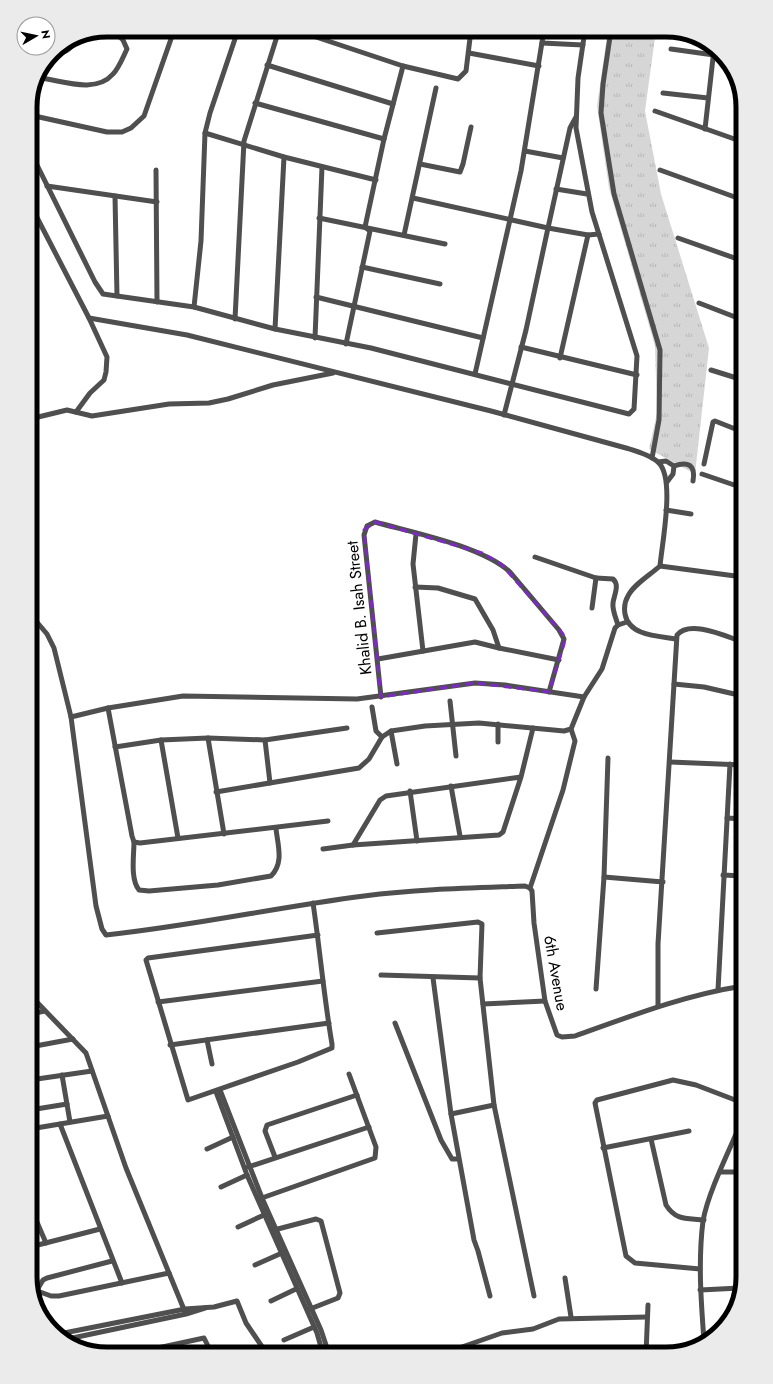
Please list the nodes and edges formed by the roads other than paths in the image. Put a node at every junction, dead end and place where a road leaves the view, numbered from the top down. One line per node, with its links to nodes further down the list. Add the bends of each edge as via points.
1 (120, 37): 19 (street, via 127,49 114,74 102,83 88,85)
2 (172, 37): 27 (street, via 144,116 131,128 122,132 107,132)
3 (236, 37): 30 (street)
4 (277, 37): 16 (street)
5 (315, 37): 17 (street)
6 (470, 37): 14 (street)
7 (543, 37): 10 (street)
8 (584, 37): 11 (street)
9 (610, 37): 88 (street, via 601,113 614,194 660,350 659,420)
10 (542, 43): 11 (street); 18 (street)
11 (583, 45): 26 (street)
12 (671, 49): 13 (street)
13 (709, 52)
14 (469, 53): 17 (street, via 466,71 458,79); 18 (street)
15 (714, 56): 22 (street)
16 (267, 65): 23 (street); 24 (street)
17 (403, 66): 24 (street)
18 (539, 66): 34 (street)
19 (43, 78)
20 (436, 88): 37 (street)
21 (664, 93): 22 (street)
22 (708, 98): 29 (street)
23 (255, 103): 31 (street); 33 (street)
24 (392, 104): 31 (street)
25 (655, 111): 29 (street)
26 (576, 116): 36 (street, via 570,128); 45 (street)
27 (37, 117)
28 (470, 127): 37 (street, via 464,164 460,172)
29 (705, 129): 32 (street)
30 (205, 133): 33 (street); 68 (street)
31 (384, 139): 42 (street)
32 (736, 140)
33 (244, 145): 35 (street); 71 (street)
34 (525, 151): 36 (street); 52 (street)
35 (284, 157): 39 (street); 72 (street)
36 (563, 158): 44 (street)
37 (420, 164): 48 (street)
38 (37, 165): 43 (street)
39 (322, 167): 42 (street); 51 (street)
40 (156, 170): 49 (street)
41 (660, 170): 47 (street)
42 (376, 180): 53 (street)
43 (47, 186): 46 (street); 63 (street, via 99,290 103,294)
44 (556, 189): 45 (street); 54 (street)
45 (588, 194): 55 (street)
46 (115, 196): 49 (street); 63 (street)
47 (736, 197)
48 (413, 198): 52 (street); 56 (street)
49 (156, 202): 65 (street)
50 (37, 218): 70 (street)
51 (319, 218): 53 (street); 64 (street)
52 (510, 219): 54 (street); 74 (street)
53 (365, 227): 56 (street); 61 (street, via 370,231)
54 (548, 228): 57 (street); 76 (street)
55 (600, 234): 57 (street); 81 (street, via 601,245 637,356)
56 (404, 235): 59 (street)
57 (588, 235): 77 (street)
58 (678, 238): 60 (street)
59 (445, 244)
60 (736, 259)
61 (362, 267): 62 (street); 67 (street)
62 (440, 284)
63 (117, 296): 65 (street)
64 (316, 297): 67 (street); 73 (street)
65 (157, 302): 68 (street)
66 (698, 303): 69 (street)
67 (354, 306): 74 (street); 75 (street)
68 (194, 307): 71 (street)
69 (736, 317)
70 (89, 318): 79 (street, via 187,335); 84 (street, via 107,357 106,373 104,380)
71 (235, 319): 72 (street)
72 (275, 329): 73 (street)
73 (315, 338): 75 (street)
74 (483, 338): 80 (street)
75 (346, 344): 80 (street)
76 (521, 348): 77 (street); 83 (street)
77 (560, 358): 81 (street)
78 (711, 370): 82 (street)
79 (336, 373): 84 (street, via 273,385 209,403 169,404 97,416 86,416); 85 (street)
80 (475, 374): 83 (street)
81 (637, 375): 83 (street, via 634,409 626,415)
82 (736, 378)
83 (512, 384): 85 (street)
84 (76, 412): 86 (street, via 67,410)
85 (504, 415): 88 (street, via 626,448)
86 (37, 417)
87 (736, 430): 90 (street, via 713,422)
88 (652, 458): 89 (street)
89 (658, 462): 91 (street, via 666,461); 94 (street, via 664,470)
90 (704, 464)
91 (674, 466): 93 (street, via 684,463 690,465 694,474); 94 (street, via 673,474)
92 (702, 474): 95 (street)
93 (693, 481)
94 (667, 482): 96 (street)
95 (736, 486)
96 (666, 510): 97 (street); 100 (street)
97 (691, 514)
98 (416, 534): 103 (street, via 413,564); 112 (street, Khalid B. Isah Street, via 375,522 370,523 364,530); 113 (street, Khalid B. Isah Street, via 482,553 501,564 563,634 564,644)
99 (535, 556): 102 (street)
100 (660, 566): 101 (street); 105 (street, via 628,596 625,606)
101 (736, 576)
102 (596, 578): 104 (street); 107 (street, via 613,579 616,582 613,604)
103 (415, 587): 110 (street, via 438,588 475,599 493,630); 111 (street)
104 (592, 608)
105 (627, 622): 107 (street); 108 (street, via 643,633)
106 (37, 623): 122 (street, via 54,648)
107 (618, 625): 118 (street, via 602,669)
108 (676, 640): 109 (street, via 677,635 691,628); 114 (street)
109 (736, 640)
110 (499, 648): 111 (street, via 475,642); 113 (street)
111 (423, 651): 112 (street)
112 (378, 659): 117 (street, Khalid B. Isah Street)
113 (559, 660): 115 (street, Khalid B. Isah Street)
114 (674, 684): 116 (street); 137 (street)
115 (549, 692): 117 (street, via 475,683); 118 (street)
116 (736, 694)
117 (381, 697): 121 (street, via 332,699 183,696)
118 (584, 697): 127 (street)
119 (450, 701): 123 (street)
120 (372, 707): 129 (street, via 376,731)
121 (108, 708): 122 (street); 134 (street)
122 (72, 717): 162 (street, via 96,906 100,925 106,935 166,928 188,922)
123 (453, 724): 124 (street); 128 (street); 135 (street)
124 (498, 724): 126 (street); 133 (street)
125 (347, 728): 132 (street)
126 (533, 728): 127 (street); 141 (street)
127 (571, 729): 161 (street, 6th Avenue, via 575,741 563,790)
128 (391, 731): 129 (street); 138 (street)
129 (382, 737): 142 (street, via 369,759 359,768)
130 (208, 738): 131 (street); 132 (street); 145 (street)
131 (161, 740): 134 (street); 152 (street)
132 (264, 740): 142 (street)
133 (498, 742)
134 (115, 747): 154 (street)
135 (456, 756)
136 (608, 758): 159 (street)
137 (670, 762): 139 (street); 160 (street)
138 (397, 764)
139 (730, 764): 140 (street); 146 (street)
140 (736, 764)
141 (521, 777): 143 (street); 151 (street, via 503,832 494,836)
142 (270, 783): 145 (street)
143 (451, 786): 144 (street); 151 (street)
144 (410, 791): 153 (street); 155 (street, via 382,797)
145 (216, 792): 150 (street)
146 (727, 818): 147 (street); 157 (street)
147 (736, 819)
148 (328, 822): 149 (street)
149 (276, 828): 150 (street); 154 (street, via 280,857 276,871 271,876 218,885 139,890 134,879)
150 (224, 834): 152 (street)
151 (460, 836): 153 (street)
152 (178, 838): 154 (street)
153 (417, 841): 155 (street)
154 (134, 842)
155 (353, 845): 156 (street)
156 (324, 849)
157 (723, 875): 158 (street); 171 (street)
158 (736, 876)
159 (604, 877): 160 (street); 170 (street)
160 (663, 882): 176 (street, via 658,944)
161 (530, 888): 162 (street, via 525,886 420,890); 172 (street, 6th Avenue)
162 (313, 903): 164 (street)
163 (377, 933): 167 (street, via 478,922 482,924)
164 (318, 935): 168 (street); 174 (street, via 148,958 146,962)
165 (381, 975): 166 (street)
166 (433, 978): 167 (street); 196 (street)
167 (480, 978): 175 (street)
168 (323, 981): 174 (street); 179 (street)
169 (736, 987): 171 (street, 6th Avenue)
170 (596, 989)
171 (718, 990): 176 (street, 6th Avenue)
172 (545, 1001): 175 (street); 176 (street, 6th Avenue, via 557,1035 566,1037)
173 (37, 1002): 177 (street)
174 (158, 1002): 183 (street)
175 (483, 1004): 194 (street)
176 (658, 1006)
177 (45, 1011): 178 (street); 181 (street)
178 (37, 1013)
179 (329, 1023): 182 (street); 190 (street, via 332,1044 330,1050)
180 (395, 1023): 209 (street, via 441,1140 452,1159)
181 (73, 1038): 184 (street); 186 (street, via 86,1053)
182 (207, 1040): 183 (street); 185 (street)
183 (170, 1045): 190 (street, via 186,1099 191,1100)
184 (37, 1046)
185 (212, 1064)
186 (92, 1071): 188 (street); 197 (street)
187 (349, 1074): 191 (street)
188 (62, 1075): 189 (street); 193 (street)
189 (37, 1079)
190 (218, 1091): 204 (street); 210 (street)
191 (357, 1095): 200 (street); 208 (street, via 267,1125 266,1131)
192 (736, 1100): 206 (street, via 696,1085 673,1080 597,1100 594,1107)
193 (67, 1104): 195 (street); 198 (street)
194 (494, 1105): 196 (street); 237 (street)
195 (37, 1109)
196 (451, 1114): 209 (street)
197 (108, 1116): 198 (street); 228 (street, via 126,1168)
198 (70, 1122): 199 (street)
199 (60, 1124): 201 (street); 220 (street)
200 (368, 1127): 208 (street); 215 (street, via 376,1147 375,1158)
201 (37, 1128)
202 (689, 1131): 205 (street)
203 (736, 1134): 211 (street)
204 (233, 1137): 207 (street); 210 (street)
205 (651, 1139): 206 (street); 217 (street, via 666,1205 671,1213 678,1218)
206 (603, 1148): 227 (street, via 626,1256 629,1260 635,1263)
207 (207, 1149)
208 (275, 1157): 210 (street)
209 (458, 1159): 236 (street, via 474,1240)
210 (247, 1168): 213 (street); 215 (street)
211 (720, 1172): 212 (street); 217 (street)
212 (736, 1172)
213 (248, 1175): 214 (street); 215 (street)
214 (221, 1187)
215 (260, 1199): 216 (street); 221 (street)
216 (264, 1215): 219 (street); 221 (street)
217 (704, 1220): 227 (street)
218 (37, 1222): 222 (street)
219 (238, 1227)
220 (100, 1229): 222 (street); 225 (street)
221 (273, 1230): 224 (street); 240 (street, via 316,1219 321,1222 340,1293 338,1298)
222 (46, 1243): 223 (street)
223 (37, 1245)
224 (283, 1252): 226 (street); 233 (street); 240 (street)
225 (112, 1261): 230 (street); 231 (street, via 47,1278)
226 (255, 1265)
227 (700, 1269): 234 (street)
228 (169, 1273): 230 (street); 241 (street)
229 (565, 1278): 242 (street)
230 (122, 1283): 235 (street, via 59,1296)
231 (38, 1287)
232 (735, 1288): 234 (street)
233 (296, 1289): 238 (street); 240 (street)
234 (700, 1290): 246 (street)
235 (38, 1291)
236 (490, 1296)
237 (534, 1296)
238 (271, 1301)
239 (648, 1305): 243 (street)
240 (309, 1309): 244 (street); 253 (street)
241 (185, 1312): 245 (street); 247 (street); 251 (street, via 237,1301 246,1323)
242 (571, 1317): 243 (street); 254 (street, via 533,1329 502,1333)
243 (647, 1317): 255 (street)
244 (314, 1327): 248 (street); 252 (street)
245 (66, 1334)
246 (704, 1336)
247 (73, 1338)
248 (284, 1340)
249 (162, 1347): 250 (street, via 204,1338)
250 (208, 1347)
251 (262, 1347)
252 (321, 1347)
253 (326, 1347)
254 (462, 1347)
255 (646, 1347)

